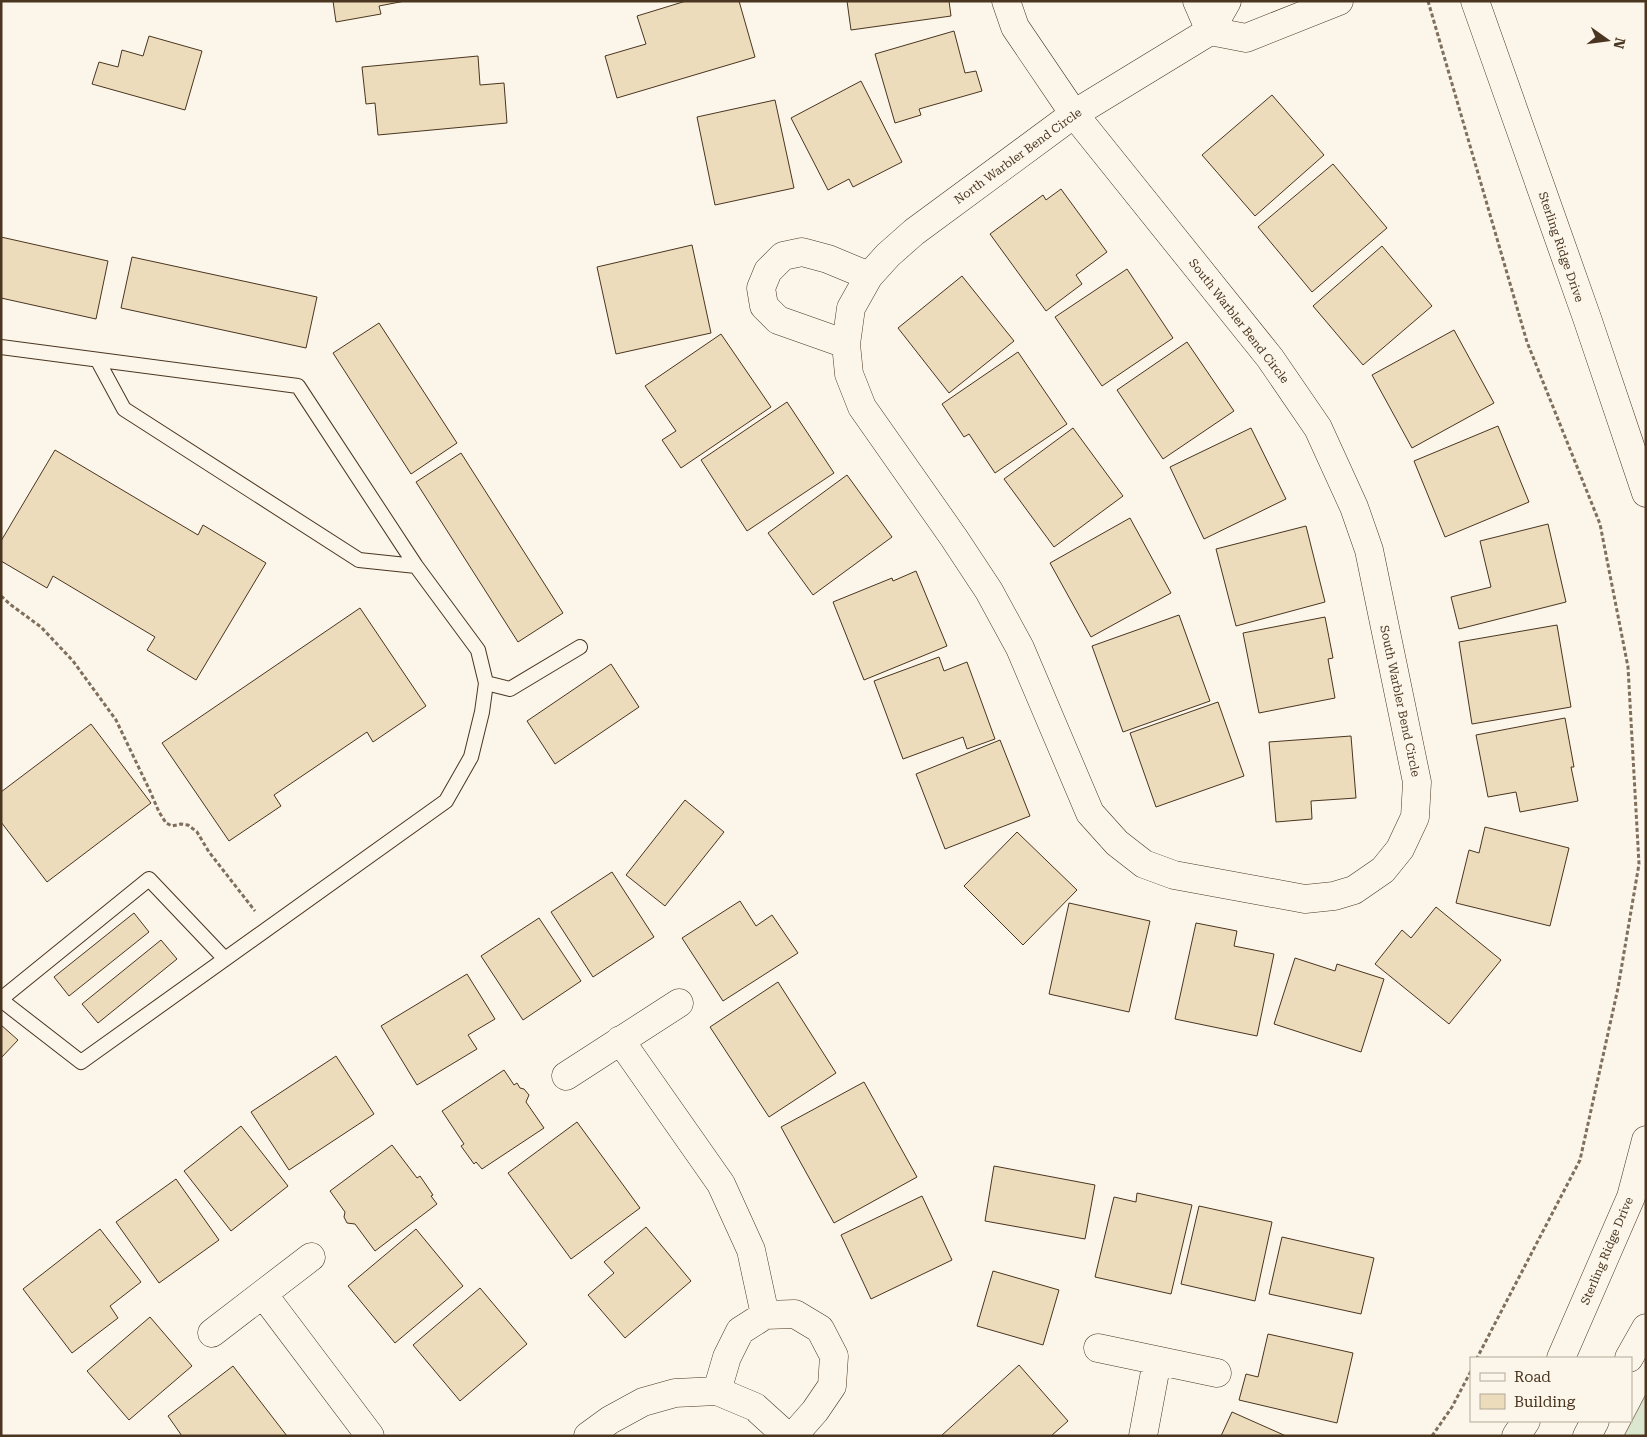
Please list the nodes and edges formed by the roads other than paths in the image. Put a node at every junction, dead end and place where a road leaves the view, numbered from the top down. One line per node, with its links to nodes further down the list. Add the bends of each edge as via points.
1 (1006, 1): 7 (street, South Warbler Bend Circle, via 1015,27)
2 (1197, 1): 6 (street)
3 (1227, 1): 6 (street, North Warbler Bend Circle)
4 (1339, 1): 6 (street, via 1246,38)
5 (1475, 1): 13 (street, Sterling Ridge Drive)
6 (1210, 31): 7 (street, North Warbler Bend Circle)
7 (1074, 114): 8 (street, North Warbler Bend Circle, via 914,232); 10 (street, South Warbler Bend Circle, via 1270,358 1318,428 1354,507 1369,550 1417,782 1415,818 1400,849 1382,870 1354,890 1305,899 1174,875 1144,864 1117,843 1090,813 1020,648 989,591 862,406 849,374)
8 (869, 276): 9 (street, North Warbler Bend Circle); 10 (street, via 828,258 802,252 783,256 768,271 761,288 764,306 778,320)
9 (851, 308): 10 (street, South Warbler Bend Circle)
10 (846, 344)
11 (1, 347): 12 (lane)
12 (98, 361): 14 (lane, via 124,409 359,560); 14 (lane, via 298,386)
13 (1646, 493)
14 (416, 566): 16 (lane, via 478,650)
15 (580, 647): 16 (lane, via 510,689)
16 (486, 683): 17 (lane, via 471,756 446,801)
17 (225, 959): 18 (lane, via 81,1062); 18 (lane, via 149,879)
18 (1, 999)
19 (679, 1003): 20 (street)
20 (620, 1040): 21 (street); 25 (street, via 720,1184 751,1250)
21 (566, 1076)
22 (1646, 1140): 29 (street, Sterling Ridge Drive, via 1631,1197)
23 (311, 1257): 24 (street)
24 (263, 1294): 27 (street); 36 (street)
25 (765, 1315): 33 (street, via 740,1331 727,1357); 39 (street, via 795,1314 820,1329 834,1356 832,1386)
26 (1646, 1328): 30 (street)
27 (212, 1333)
28 (1098, 1348): 31 (street)
29 (1561, 1357)
30 (1630, 1357)
31 (1158, 1361): 32 (street); 40 (street)
32 (1217, 1373)
33 (717, 1391): 37 (street, via 675,1394 643,1402); 38 (street, via 755,1407)
34 (1525, 1422): 41 (street)
35 (1594, 1422): 42 (street)
36 (370, 1436)
37 (588, 1436)
38 (787, 1436)
39 (792, 1436)
40 (1143, 1436)
41 (1516, 1436)
42 (1587, 1436)

